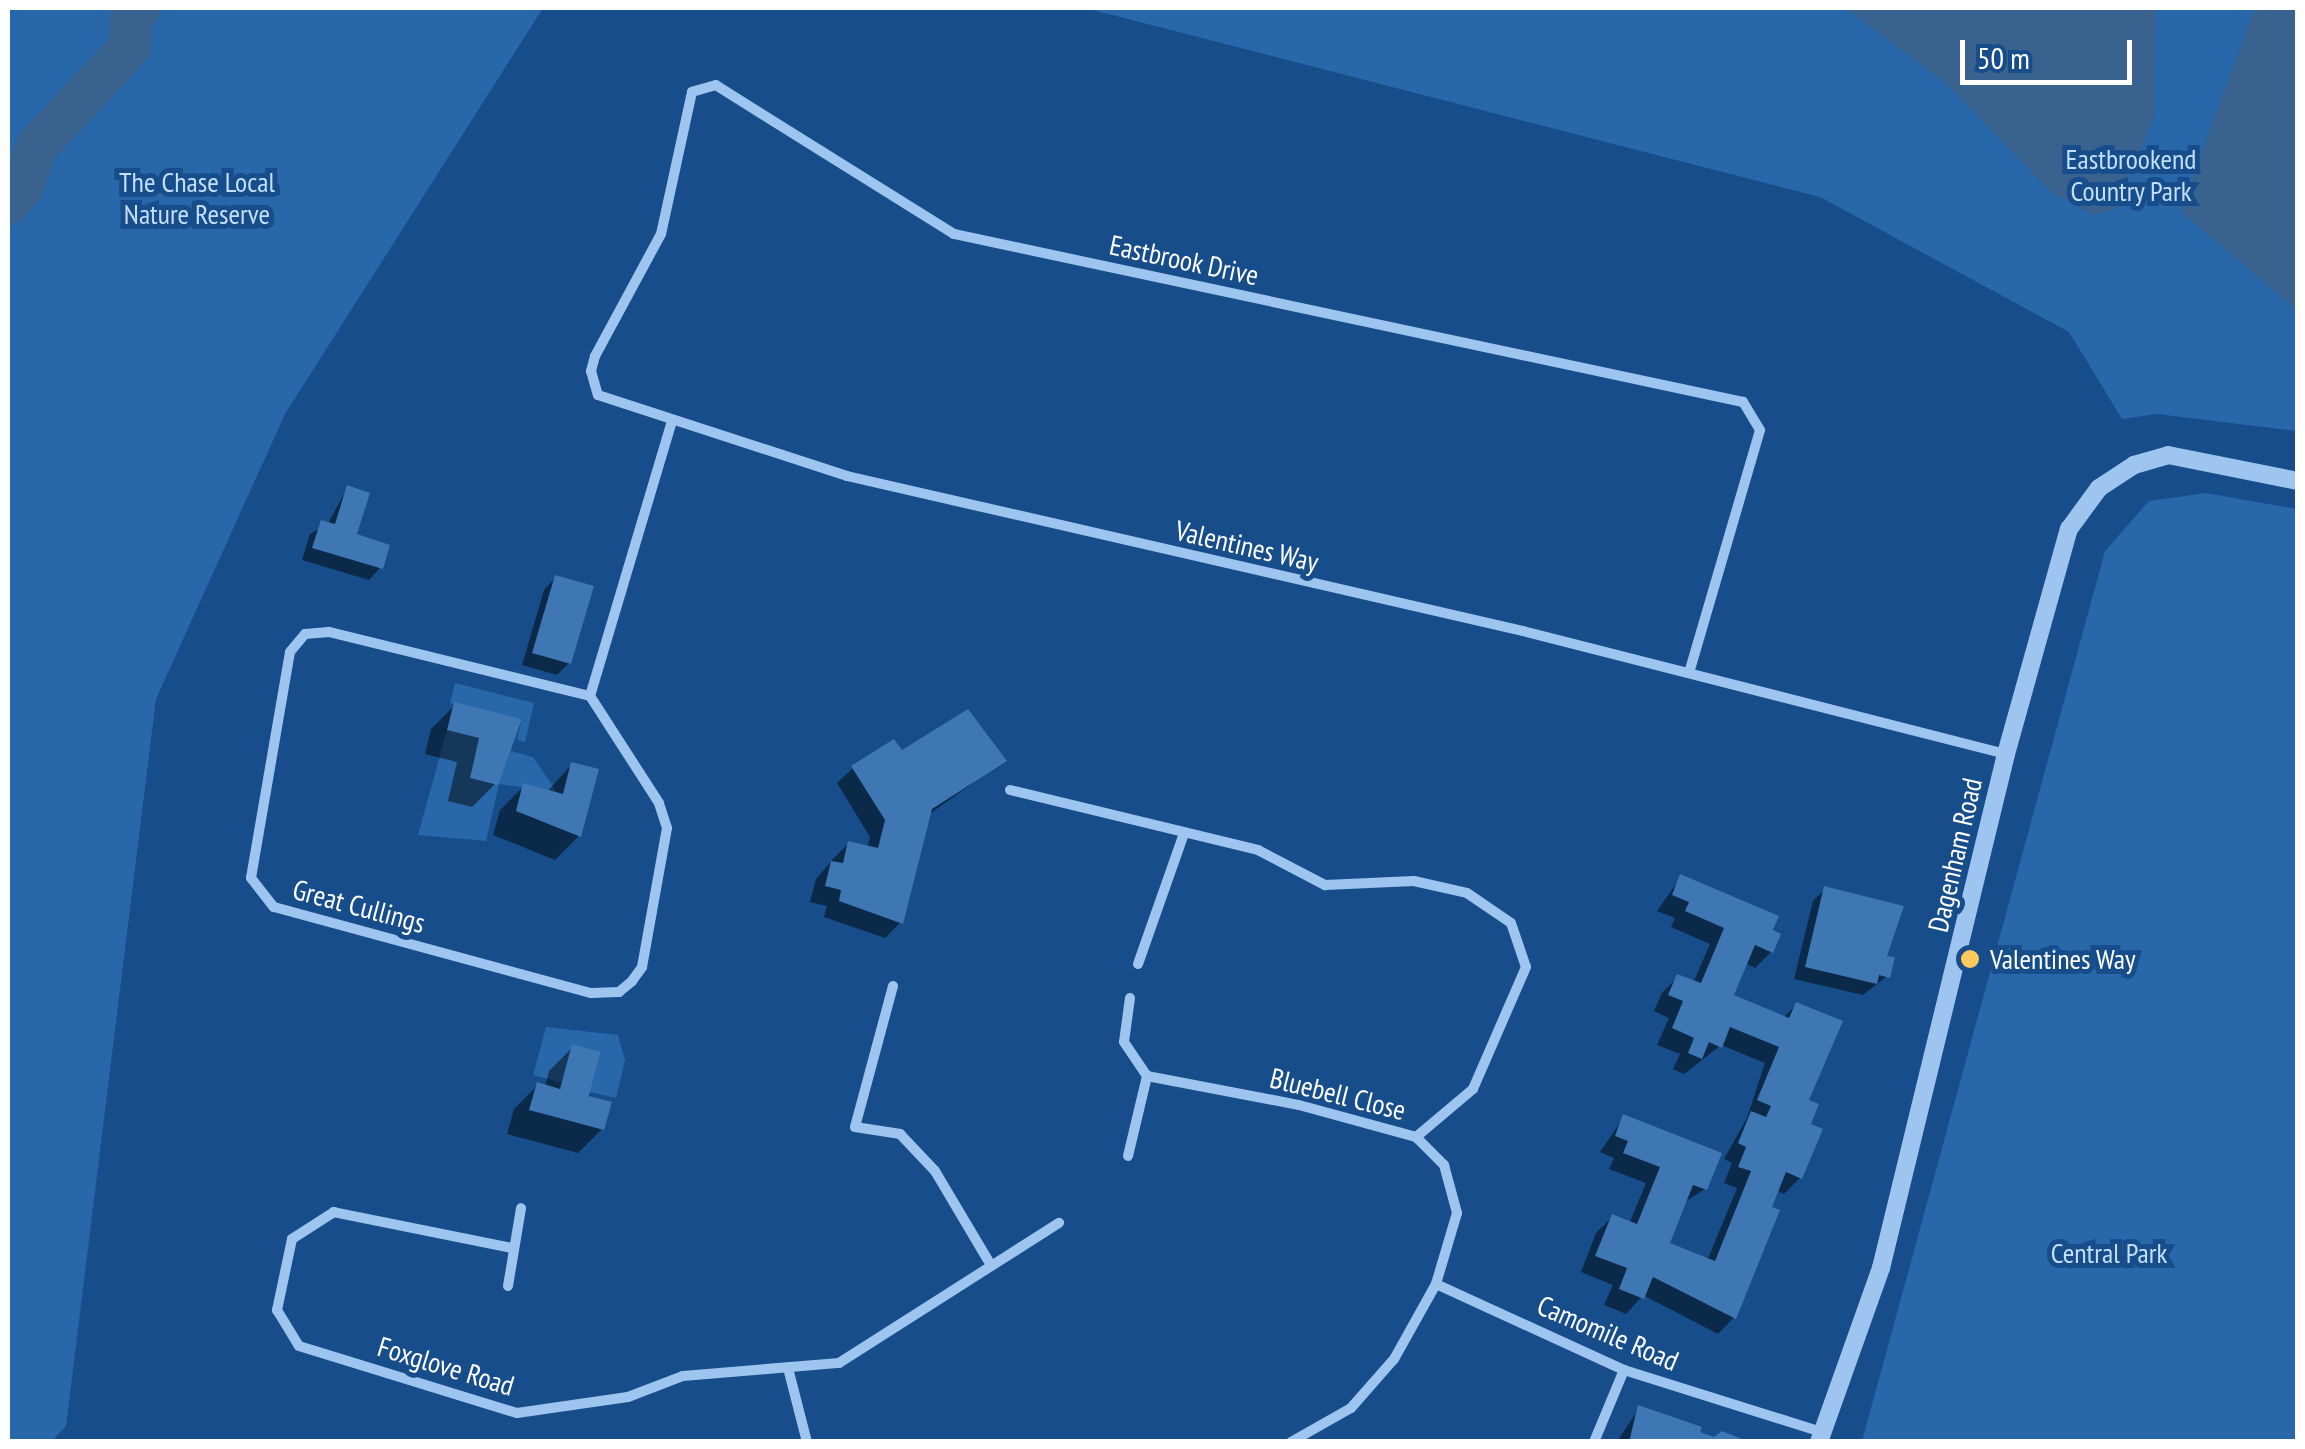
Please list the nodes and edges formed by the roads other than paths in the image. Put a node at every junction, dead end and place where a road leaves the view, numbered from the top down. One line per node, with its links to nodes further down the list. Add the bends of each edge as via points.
1 (598, 395): 2 (street, Valentines Way); 4 (street, Eastbrook Drive, via 590,371 662,234 692,92 716,85 954,234 1742,402 1760,430)
2 (672, 421): 4 (street, Valentines Way, via 847,476); 5 (street)
3 (2298, 481): 6 (street, Dagenham Road, via 2168,456 2134,466 2099,488 2070,529)
4 (1689, 674): 6 (street, Valentines Way)
5 (590, 696): 5 (street, Great Cullings, via 660,804 668,828 642,967 620,992 591,992 274,907 251,878 290,652 306,634 329,632)
6 (2006, 754): 23 (street, Dagenham Road, via 1881,1268)
7 (1010, 790): 8 (street)
8 (1183, 836): 9 (street); 13 (street, via 1258,850 1325,885 1414,881 1467,893 1511,923 1526,967 1480,1072 1472,1089)
9 (1138, 964)
10 (894, 986): 18 (street, via 856,1127 900,1134 935,1171)
11 (1130, 998): 12 (street, via 1124,1042)
12 (1148, 1076): 13 (street, Bluebell Close); 14 (street)
13 (1416, 1136): 19 (street, Bluebell Close, via 1444,1164 1457,1213)
14 (1128, 1156)
15 (521, 1208): 17 (street)
16 (1059, 1223): 18 (street, Foxglove Road)
17 (512, 1248): 20 (street); 22 (street, Foxglove Road, via 334,1212 292,1239 278,1310 299,1346 517,1413 628,1397 683,1376)
18 (989, 1262): 22 (street, Foxglove Road, via 839,1363)
19 (1436, 1284): 21 (street, Camomile Road); 25 (street, Bluebell Close, via 1394,1359 1351,1408)
20 (508, 1286)
21 (1624, 1370): 23 (street, Camomile Road); 26 (street)
22 (790, 1372): 24 (street)
23 (1821, 1437)
24 (807, 1442)
25 (1291, 1442)
26 (1594, 1442)

